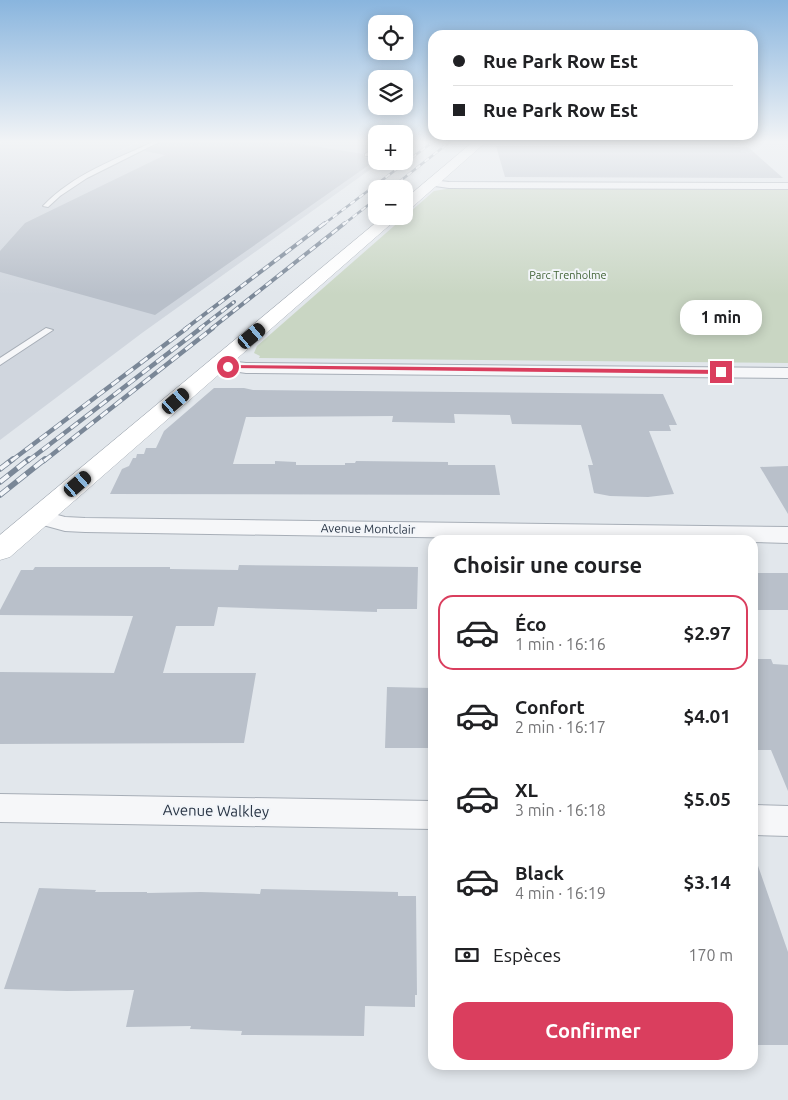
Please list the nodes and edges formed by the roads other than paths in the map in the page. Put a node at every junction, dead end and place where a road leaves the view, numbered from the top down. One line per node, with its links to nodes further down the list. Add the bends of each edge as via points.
1 (60, 192): 2 (lane)
2 (46, 206)
3 (382, 225): 6 (street)
4 (49, 330): 5 (lane)
5 (0, 362)
6 (218, 365): 7 (street); 8 (street)
7 (788, 373)
8 (39, 517): 9 (street, Avenue Montclair, via 84,525); 10 (street)
9 (788, 535)
10 (0, 550)
11 (0, 808): 12 (street, Avenue Walkley)
12 (428, 815)
13 (758, 820): 14 (street)
14 (788, 821)

